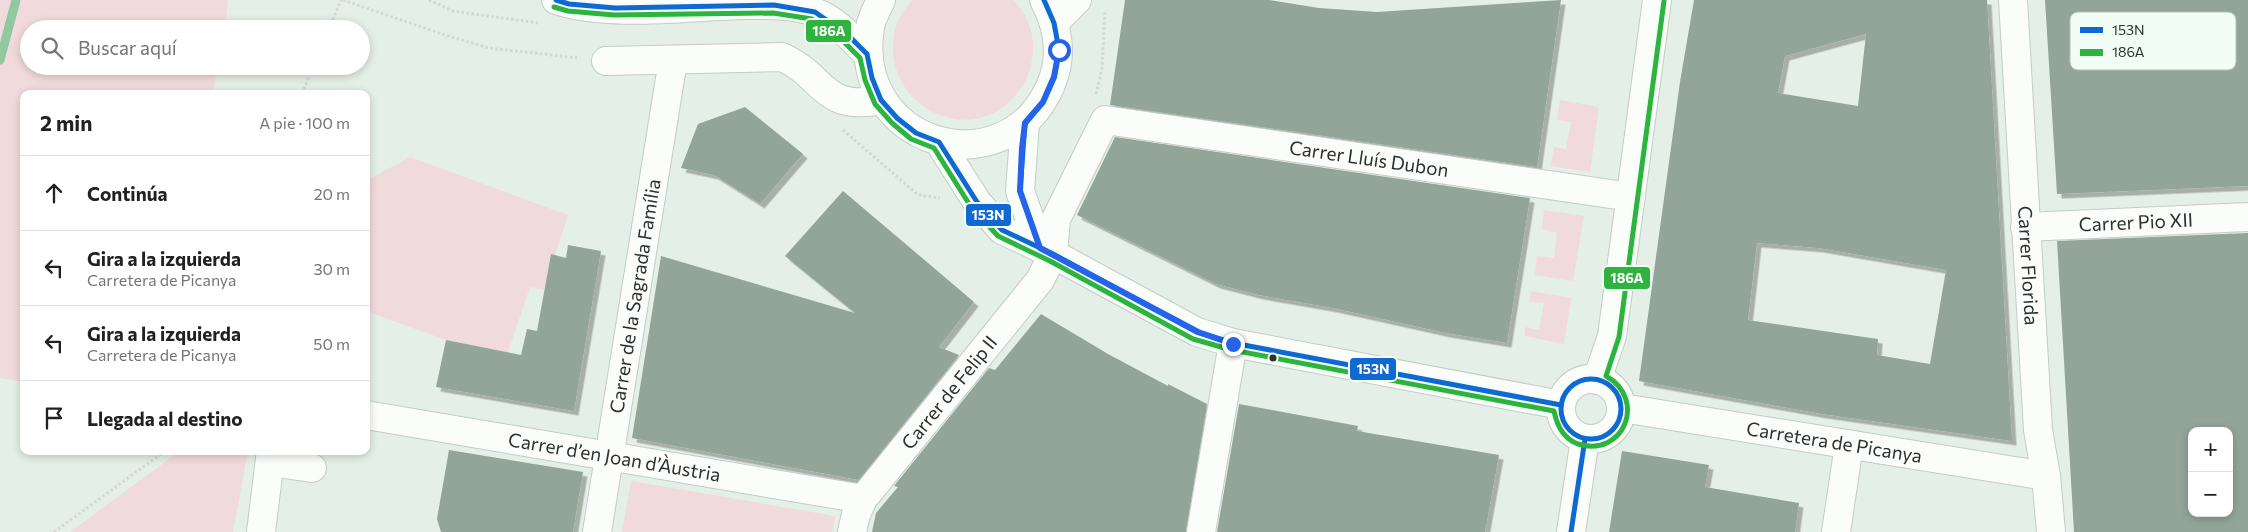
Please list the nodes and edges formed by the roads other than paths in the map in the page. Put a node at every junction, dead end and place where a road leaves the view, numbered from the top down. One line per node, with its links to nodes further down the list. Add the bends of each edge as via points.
1 (556, 0): 7 (street, via 615,8 754,5 801,8 828,19)
2 (881, 0): 7 (street, via 870,26)
3 (1077, 0): 6 (street)
4 (1657, 0): 13 (street)
5 (2012, 0): 15 (street, Carrer Florida)
6 (1049, 11): 11 (street, via 1059,50 1054,77 1043,102)
7 (868, 54): 10 (street, via 872,78)
8 (672, 60): 9 (street); 10 (street, via 782,57 839,99 854,103); 24 (street, Carrer de la Sagrada Família)
9 (606, 61)
10 (882, 100): 12 (street, via 916,133)
11 (1025, 123): 12 (street, via 999,138 969,145); 16 (street, via 1020,191)
12 (939, 142): 16 (street, via 977,202 1002,230)
13 (1631, 197): 16 (street, Carrer Lluís Dubon, via 1106,120 1056,219); 18 (street, via 1612,336)
14 (2248, 217): 15 (street, Carrer Pio XII)
15 (2025, 227): 27 (street, Carrer Florida, via 2038,430)
16 (1047, 251): 17 (street, via 1198,332); 28 (street, Carrer de Felip II, via 1040,280)
17 (1233, 344): 19 (street); 32 (street)
18 (1597, 380): 19 (street, via 1588,379 1570,388); 20 (street, via 1605,382 1617,393)
19 (1561, 405): 22 (street, via 1569,430)
20 (1622, 408): 22 (street, via 1617,425 1611,432 1603,437); 23 (street, Carretera de Picanya)
21 (370, 416): 24 (street, Carrer d’en Joan d’Àustria)
22 (1585, 439): 33 (street)
23 (1849, 444): 27 (street, Carretera de Picanya); 34 (street)
24 (610, 455): 28 (street, Carrer d’en Joan d’Àustria); 30 (street, Carrer de la Sagrada Família)
25 (270, 457): 26 (street); 29 (street)
26 (312, 468)
27 (2046, 476): 35 (street, Carrer Florida)
28 (863, 499): 31 (street, Carrer de Felip II)
29 (261, 532)
30 (597, 532)
31 (852, 532)
32 (1201, 532)
33 (1571, 532)
34 (1836, 532)
35 (2051, 532)

